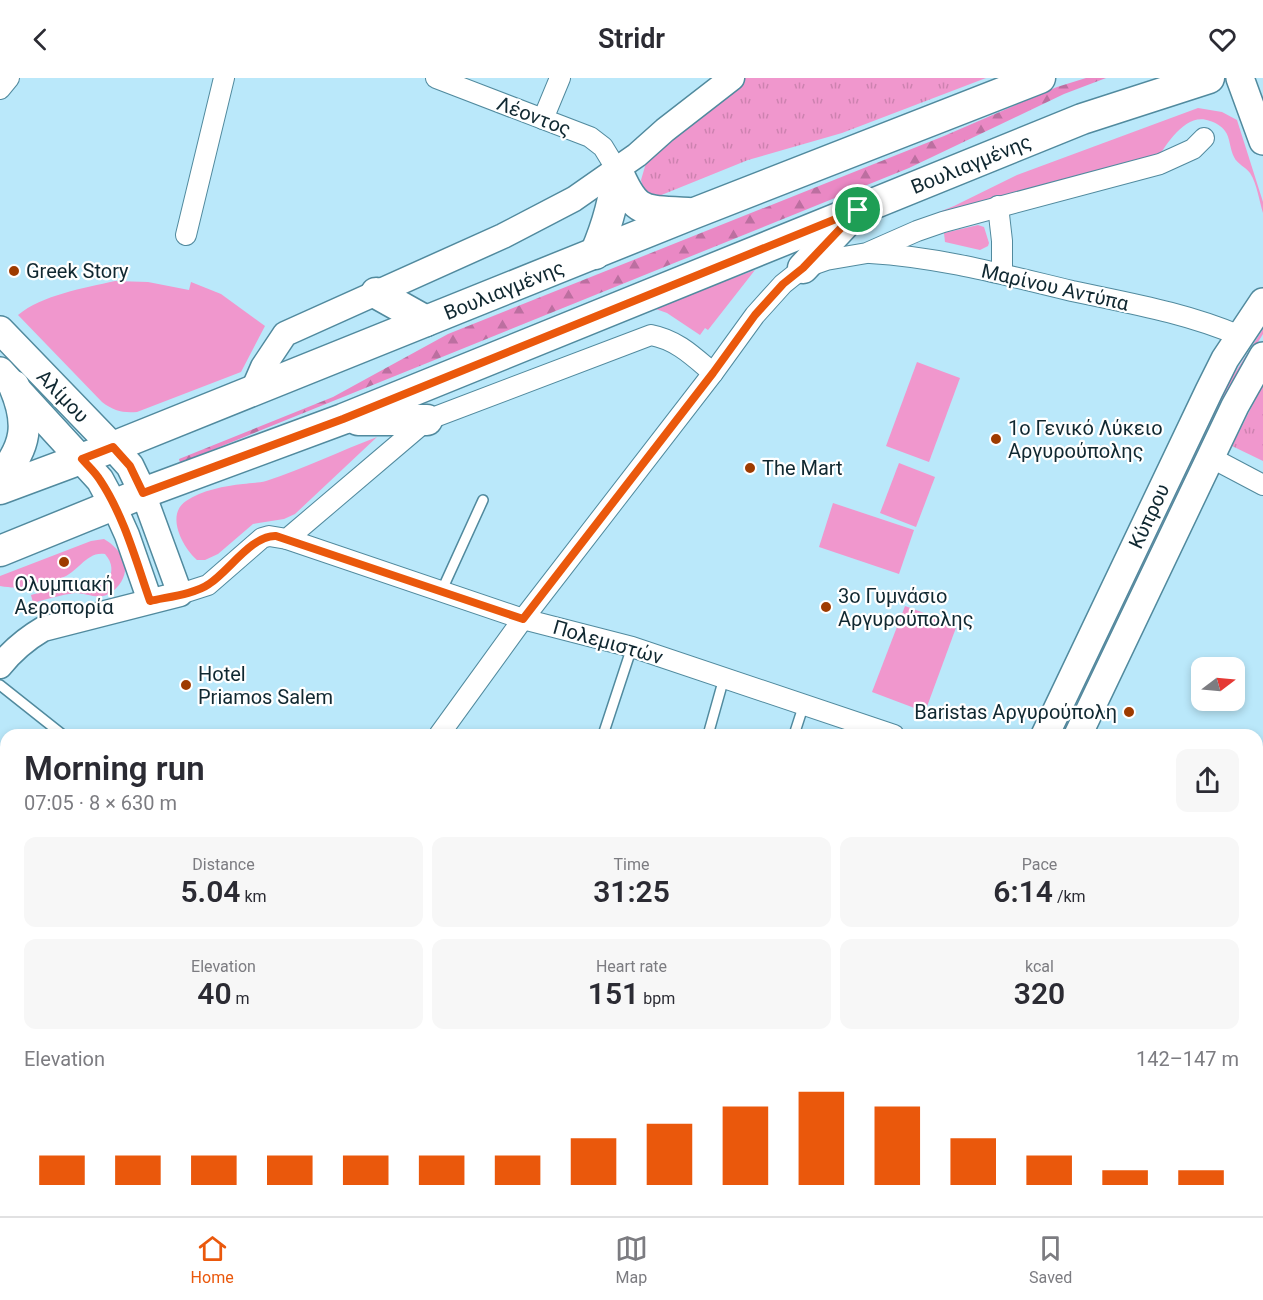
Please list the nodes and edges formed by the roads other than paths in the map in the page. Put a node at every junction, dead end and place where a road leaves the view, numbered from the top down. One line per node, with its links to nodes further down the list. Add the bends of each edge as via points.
1 (9, 78): 9 (street)
2 (224, 78): 17 (street)
3 (436, 78): 10 (street, Λέοντος)
4 (560, 78): 10 (street)
5 (732, 78): 13 (street)
6 (1040, 78): 16 (main road, Βουλιαγμένης)
7 (1209, 78): 15 (main road, Βουλιαγμένης, via 1082,119)
8 (1240, 78): 12 (main road)
9 (0, 89)
10 (543, 119): 13 (street, Λέοντος, via 597,142)
11 (1204, 138): 14 (street, via 1193,149 1160,164)
12 (1263, 141)
13 (618, 170): 16 (main road, via 635,203 651,210); 19 (main road, via 608,225); 22 (street, via 574,199 502,236)
14 (998, 206): 18 (street, via 917,231); 21 (street)
15 (858, 210): 20 (main road); 31 (main road, Βουλιαγμένης)
16 (692, 214): 19 (main road, Βουλιαγμένης)
17 (186, 236)
18 (867, 253): 20 (street); 21 (street, Μαρίνου Αντύπα)
19 (595, 254): 24 (main road, Βουλιαγμένης)
20 (803, 268): 28 (street, via 755,315)
21 (1002, 273): 26 (street, Μαρίνου Αντύπα, via 1167,312)
22 (376, 293): 24 (main road); 30 (street, via 285,334)
23 (1263, 302): 26 (main road, Κύπρου)
24 (426, 321): 30 (main road, Βουλιαγμένης)
25 (0, 330): 33 (main road, Αλίμου)
26 (1240, 336): 59 (main road, Κύπρου, via 1209,391)
27 (1263, 356): 34 (main road, Κύπρου)
28 (713, 373): 32 (street, via 679,344 651,335); 47 (street)
29 (7, 379): 35 (main road, Αλίμου); 36 (main road, via 23,407 25,426 18,453)
30 (253, 390): 33 (main road, Βουλιαγμένης)
31 (343, 419): 32 (main road); 39 (main road, Βουλιαγμένης)
32 (427, 420): 42 (street)
33 (113, 447): 35 (main road, Βουλιαγμένης); 39 (main road, Αλίμου, via 130,466)
34 (1210, 457): 37 (street); 60 (main road, Κύπρου)
35 (82, 459): 38 (main road, Βουλιαγμένης); 41 (main road, Αλίμου, via 100,480)
36 (0, 477)
37 (1263, 485)
38 (0, 489)
39 (143, 493): 41 (main road, Βουλιαγμένης); 45 (street)
40 (483, 500): 44 (lane)
41 (114, 506): 43 (main road, Βουλιαγμένης); 46 (street)
42 (287, 539): 44 (street, Πολεμιστών); 45 (street, via 262,538 208,585)
43 (0, 551)
44 (442, 590): 47 (street, Πολεμιστών)
45 (180, 594): 46 (street)
46 (150, 601): 49 (street, via 43,629)
47 (523, 619): 48 (street, Πολεμιστών); 54 (street)
48 (632, 647): 50 (street, Πολεμιστών); 55 (lane)
49 (0, 666)
50 (724, 678): 52 (street, Πολεμιστών); 56 (lane)
51 (0, 685): 53 (lane)
52 (804, 704): 57 (lane); 58 (street, Πολεμιστών)
53 (55, 729)
54 (443, 729)
55 (605, 729)
56 (710, 729)
57 (796, 729)
58 (866, 729)
59 (1048, 729)
60 (1081, 729)

